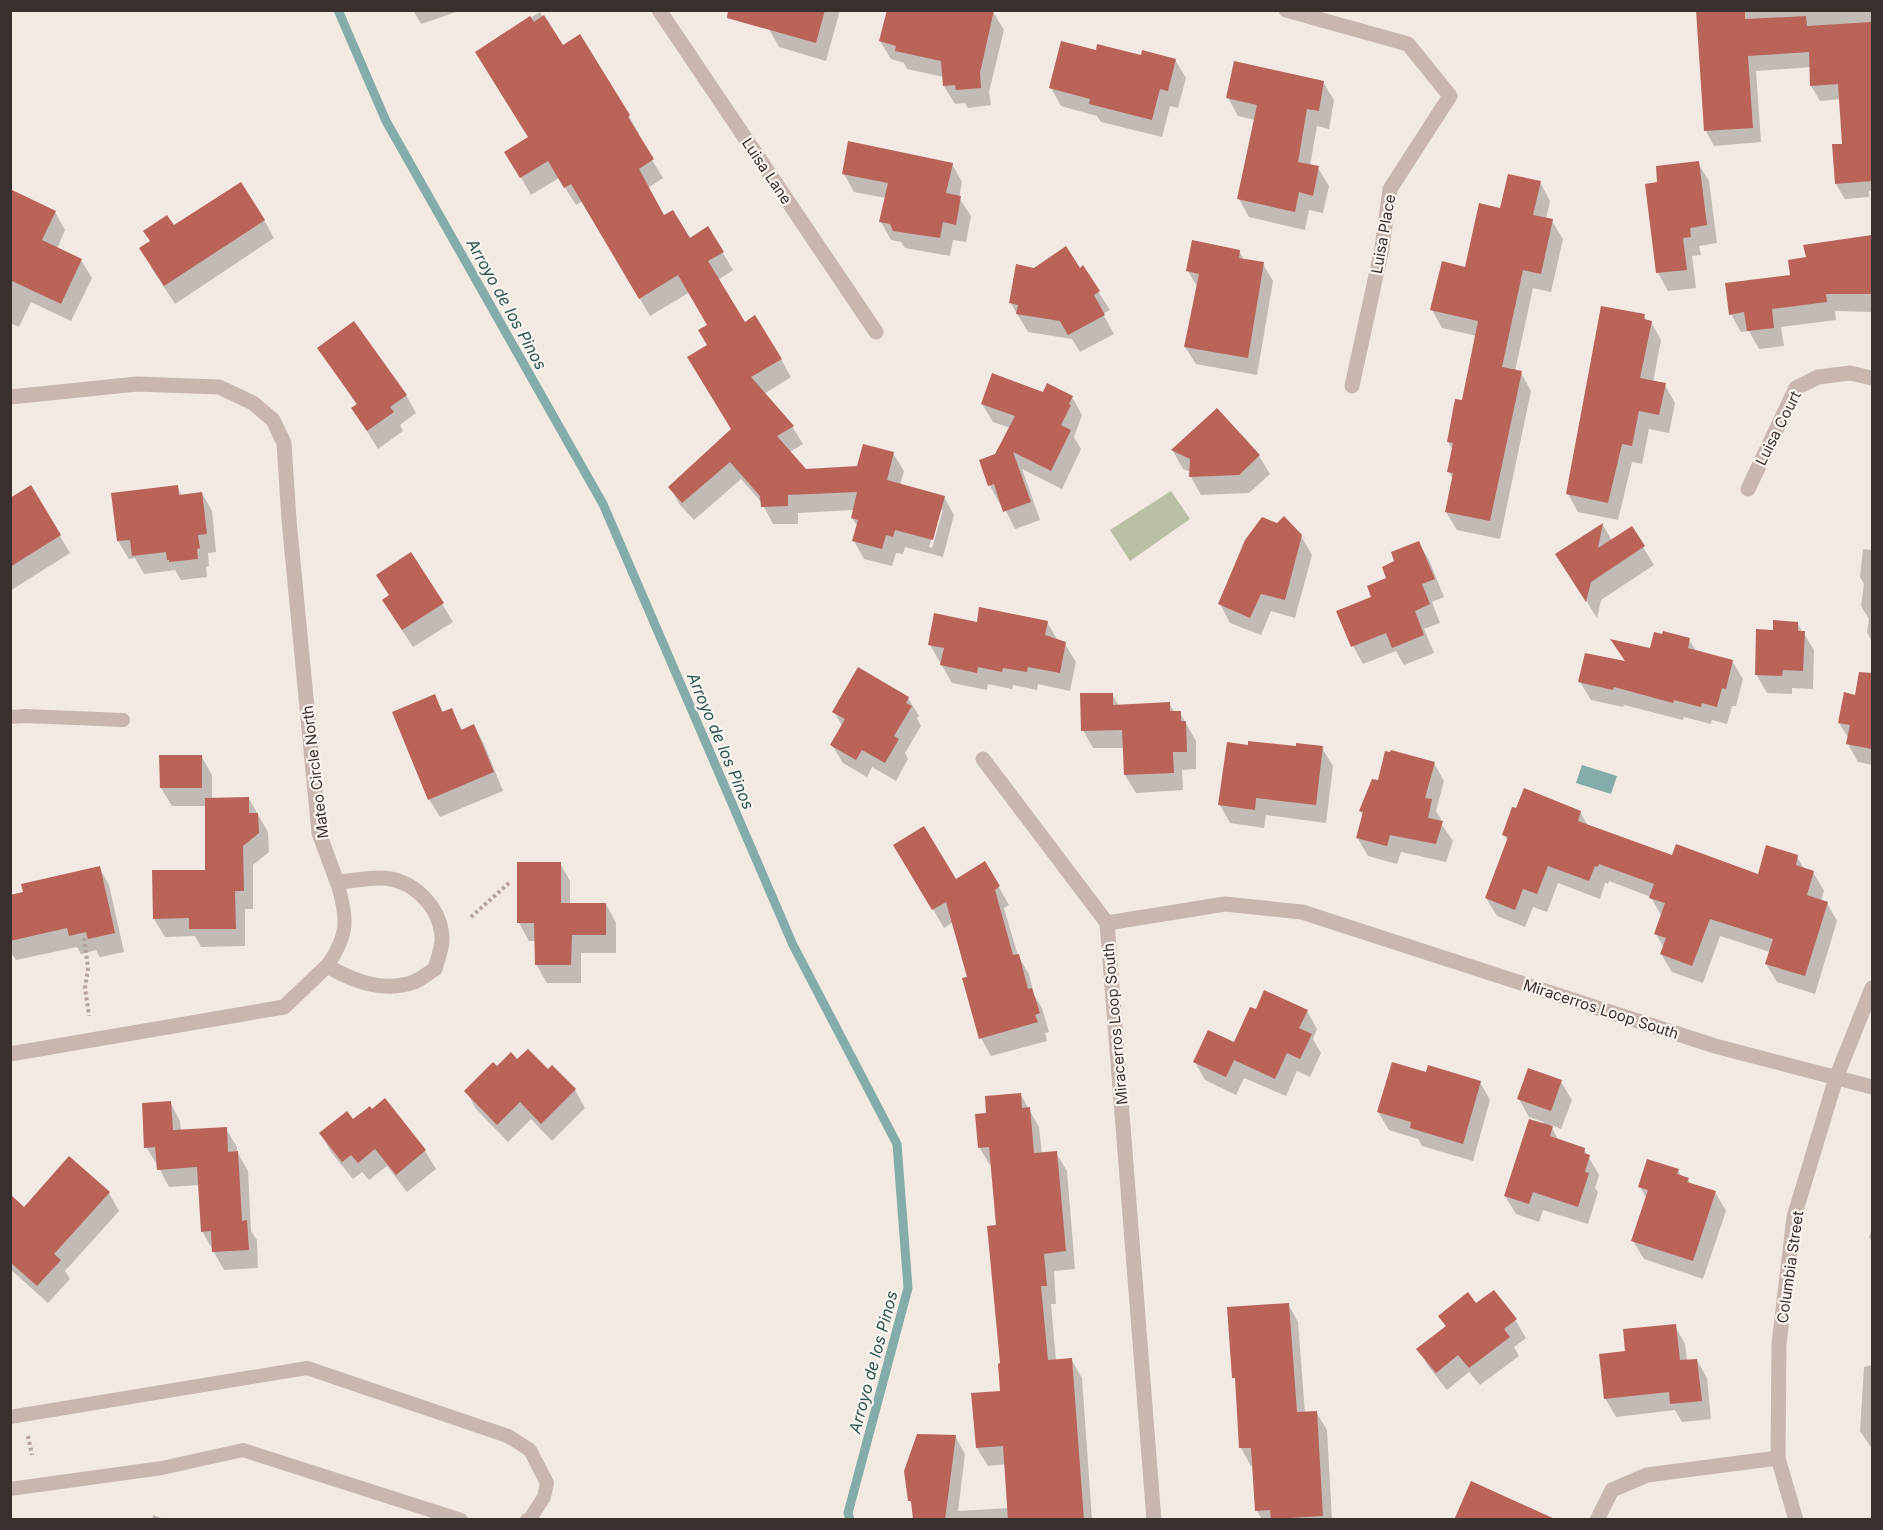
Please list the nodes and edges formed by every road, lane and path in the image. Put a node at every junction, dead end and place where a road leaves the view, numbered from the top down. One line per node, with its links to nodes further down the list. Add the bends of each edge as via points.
1 (658, 10): 3 (street, Luisa Lane)
2 (1286, 10): 5 (street, Luisa Place, via 1408,44 1450,96 1390,189 1382,248)
3 (876, 332)
4 (1872, 378): 7 (street, Luisa Court, via 1850,373 1818,376 1796,388)
5 (1352, 386)
6 (10, 397): 11 (street, Mateo Circle North, via 137,384 219,387 253,402 273,420 284,443 319,833)
7 (1748, 489)
8 (10, 717): 9 (lane)
9 (123, 720)
10 (983, 759): 14 (street)
11 (337, 882): 16 (lane, via 345,908 344,933); 16 (street, via 382,878 420,892 438,915 443,939 435,969 414,982 385,986 354,981)
12 (510, 882): 13 (path)
13 (471, 917)
14 (1107, 923): 20 (street, Miracerros Loop South, via 1226,903 1302,912 1715,1046); 29 (street, Miracerros Loop South)
15 (84, 938): 18 (path)
16 (327, 966): 19 (street, via 284,1007)
17 (1872, 988): 20 (street, Columbia Street)
18 (89, 1016)
19 (10, 1054)
20 (1836, 1078): 21 (street, Miracerros Loop South); 25 (street, Columbia Street, via 1794,1217 1779,1344)
21 (1872, 1087)
22 (10, 1417): 28 (lane, via 307,1368 508,1436 530,1450 547,1483 544,1497)
23 (28, 1432): 24 (path)
24 (32, 1455)
25 (1778, 1458): 30 (street, via 1647,1475 1612,1490); 31 (street, Columbia Street)
26 (10, 1489): 27 (lane, via 162,1468 243,1450)
27 (461, 1520)
28 (527, 1520)
29 (1154, 1520)
30 (1597, 1520)
31 (1796, 1520)

